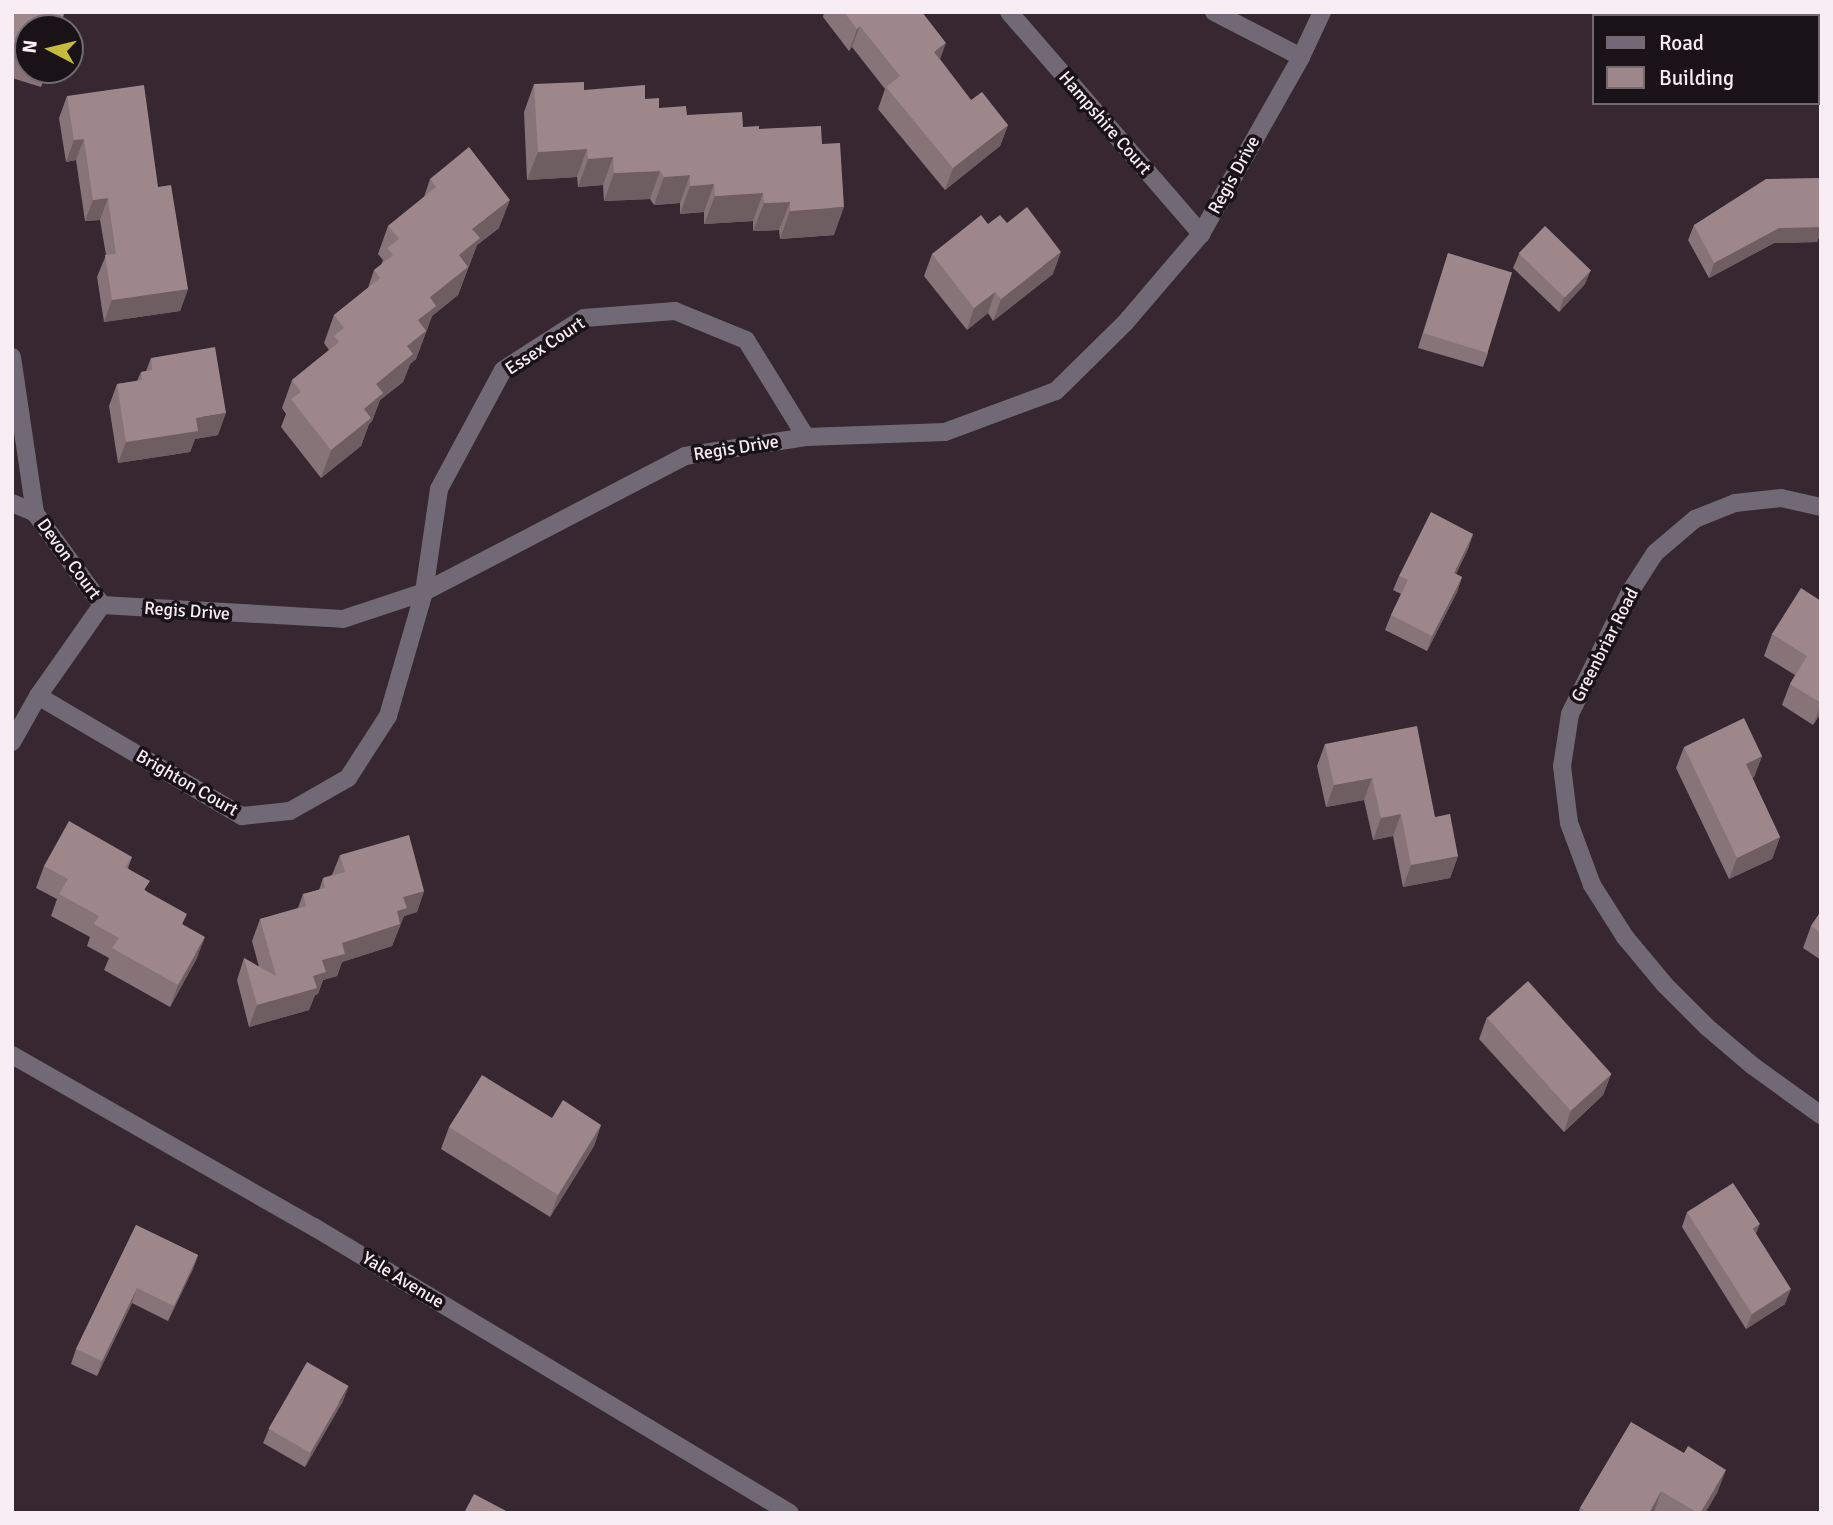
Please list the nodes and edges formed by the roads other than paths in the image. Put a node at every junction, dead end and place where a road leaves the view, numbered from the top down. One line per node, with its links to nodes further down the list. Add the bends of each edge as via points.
1 (1009, 12): 5 (street, Hampshire Court)
2 (1214, 12): 4 (street)
3 (1322, 12): 4 (street, Regis Drive)
4 (1301, 57): 5 (street, Regis Drive)
5 (1201, 234): 7 (street, Regis Drive, via 1125,323 1056,391 944,432)
6 (12, 358): 10 (street, Devon Court)
7 (806, 437): 11 (street, Regis Drive, via 685,456); 11 (street, Essex Court, via 746,340 675,311 584,318 503,370 439,489)
8 (12, 503): 10 (street, Devon Court)
9 (1821, 507): 16 (street, Greenbriar Road, via 1781,498 1735,503 1695,519 1656,553 1630,592 1570,714 1562,766 1569,823 1592,885 1625,937 1707,1027)
10 (35, 513): 12 (street, Devon Court)
11 (424, 592): 12 (street, Regis Drive, via 343,618); 13 (street, Brighton Court, via 388,716 348,779 290,811 242,816)
12 (102, 605): 13 (street)
13 (38, 696): 14 (street)
14 (12, 742)
15 (12, 1055): 17 (street, Yale Avenue, via 314,1227)
16 (1821, 1115)
17 (790, 1513)

